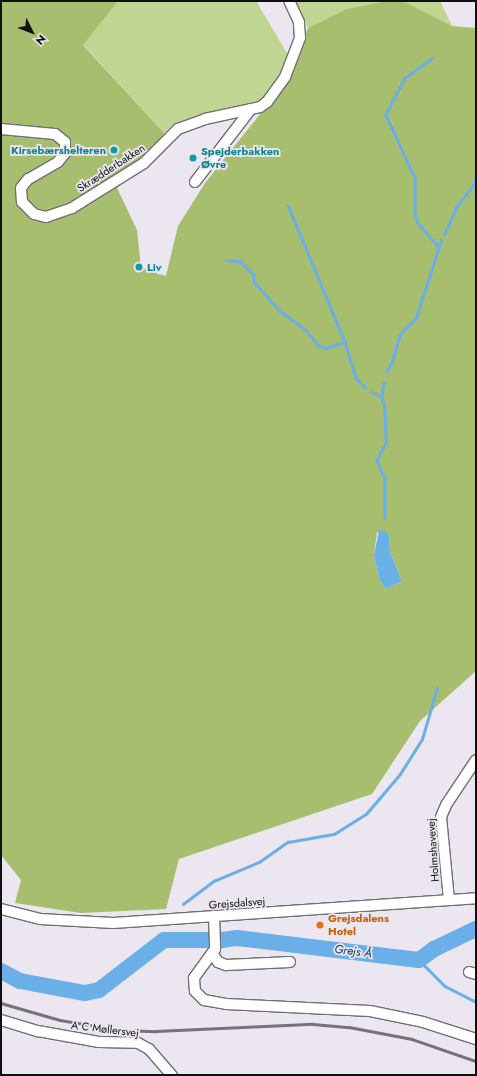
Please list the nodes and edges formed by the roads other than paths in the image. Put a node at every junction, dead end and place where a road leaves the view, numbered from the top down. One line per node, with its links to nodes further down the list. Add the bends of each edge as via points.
1 (289, 1): 2 (street, Skrædderbakken, via 299,22 300,38 286,77 267,102)
2 (251, 109): 3 (street, Skrædderbakken, via 205,119 178,129 144,163 72,208 46,217 34,214 22,202 21,188 28,179 58,162 65,153 65,142 55,134); 4 (street)
3 (1, 129)
4 (195, 182)
5 (476, 760): 7 (street, Holmshavevej, via 446,804 441,817)
6 (476, 898): 7 (street, Grejsdalsvej)
7 (449, 900): 9 (street, Grejsdalsvej)
8 (1, 908): 9 (street, Grejsdalsvej, via 40,918 72,922 113,923)
9 (214, 916): 10 (street, via 215,949)
10 (212, 953): 11 (street, via 218,962 226,966); 13 (street, via 194,978 195,991 204,1000 226,1004 370,1012 423,1022)
11 (290, 962)
12 (1, 1020): 14 (street, A C Møllersvej, via 38,1031 99,1042 138,1043 149,1049)
13 (476, 1039)
14 (172, 1075)

